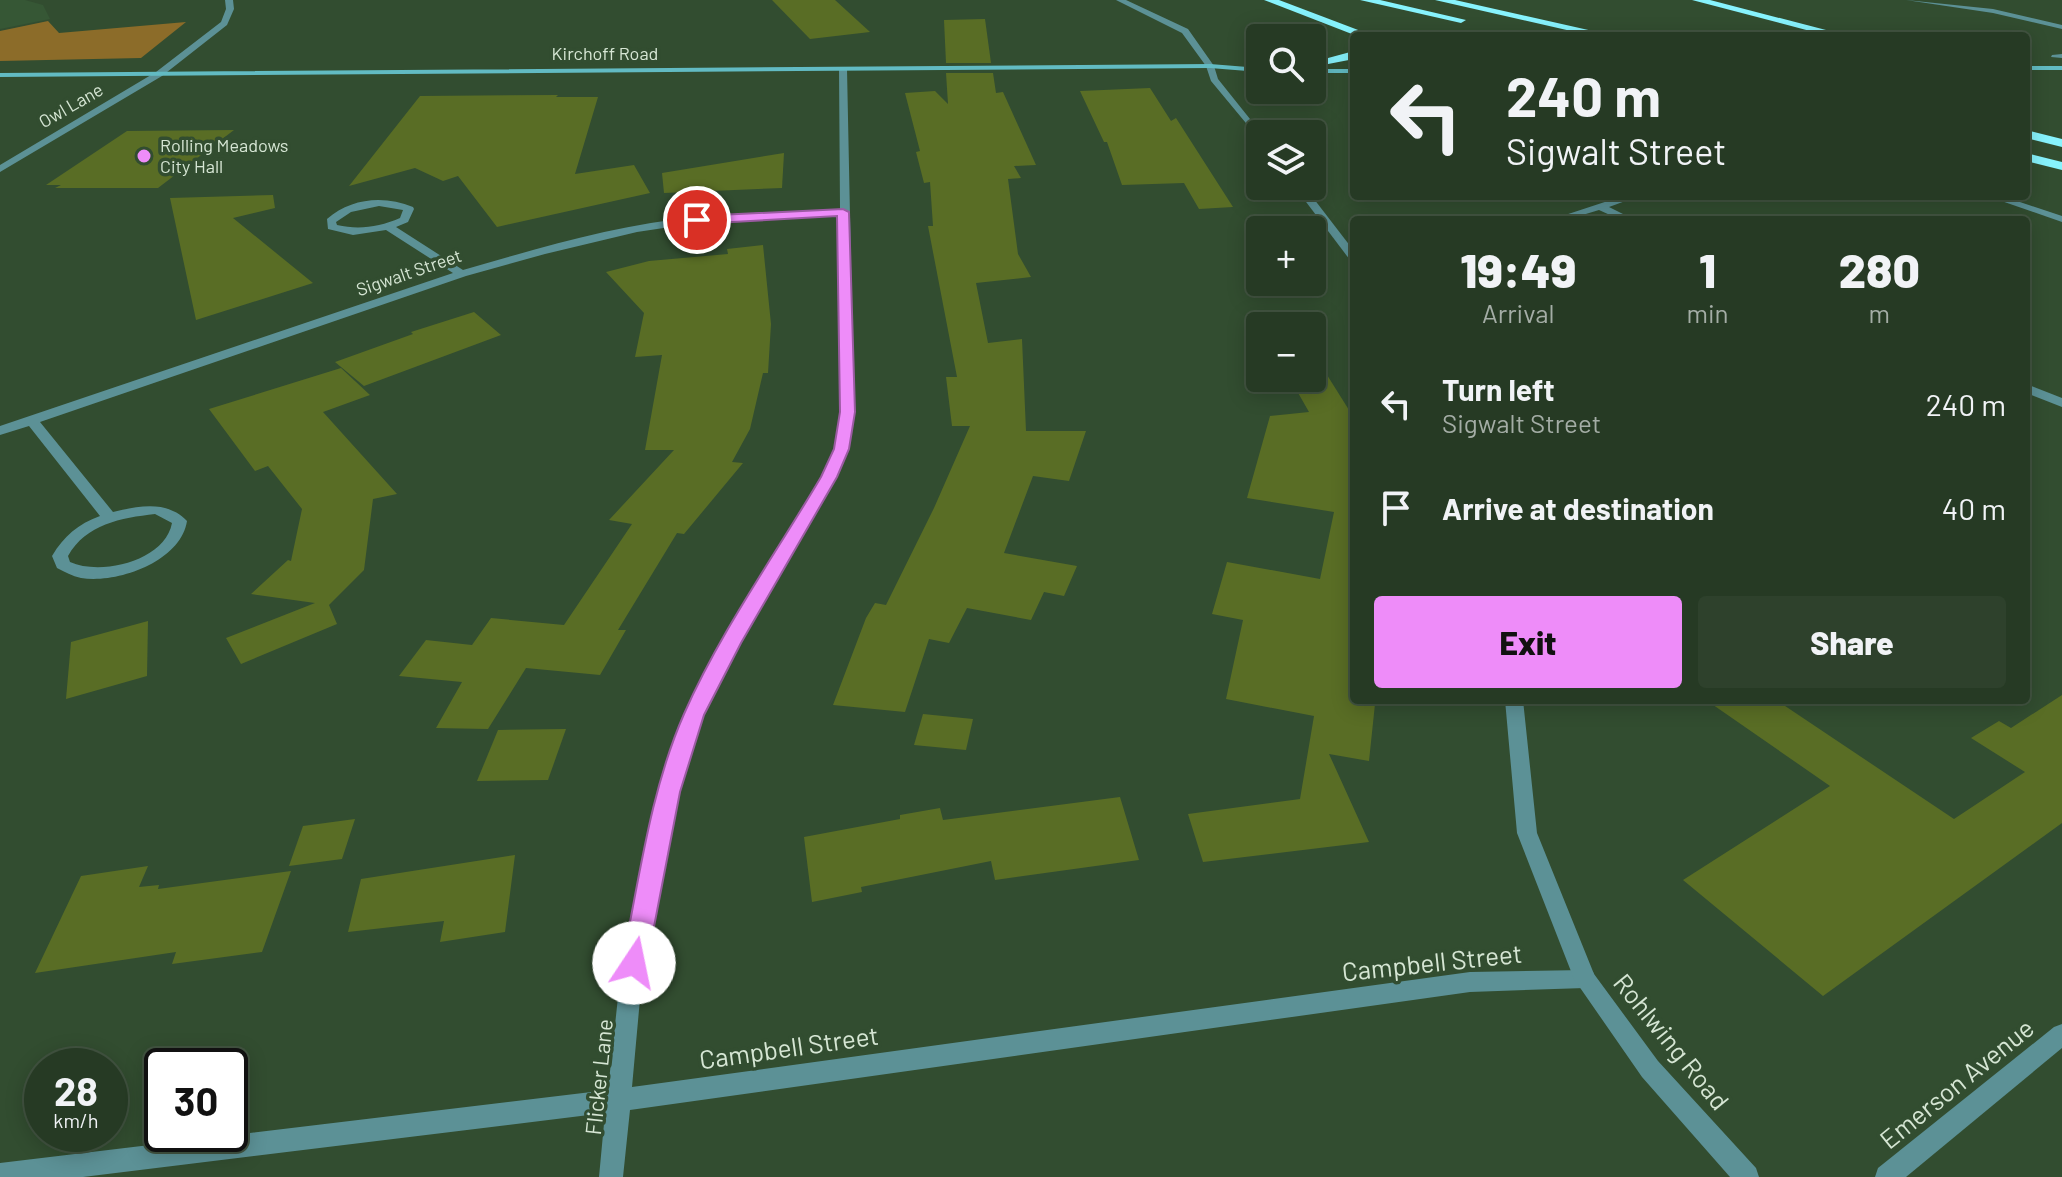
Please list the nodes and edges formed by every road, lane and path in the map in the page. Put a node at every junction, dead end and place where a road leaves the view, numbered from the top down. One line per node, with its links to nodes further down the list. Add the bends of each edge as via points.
1 (230, 0): 2 (street); 30 (street, Owl Lane, via 224,23)
2 (236, 0)
3 (1120, 0): 23 (street, via 1185,31)
4 (1269, 0): 10 (highway)
5 (1365, 0): 12 (highway)
6 (1440, 0): 15 (highway)
7 (1697, 0): 16 (highway)
8 (1910, 0): 13 (street)
9 (1963, 0): 11 (street)
10 (1288, 7): 14 (highway); 17 (highway)
11 (2062, 18)
12 (1472, 23)
13 (2062, 27)
14 (1357, 32)
15 (1590, 32)
16 (1827, 32)
17 (1350, 36)
18 (2040, 57): 19 (main road)
19 (2060, 57)
20 (1350, 58): 21 (highway)
21 (1326, 60)
22 (1246, 62): 23 (main road, Kirchoff Road)
23 (1210, 66): 26 (main road, Kirchoff Road); 27 (main road, Kirchoff Road); 32 (street)
24 (2030, 68): 25 (main road)
25 (2062, 68)
26 (843, 69): 30 (main road, Kirchoff Road); 44 (street, Flicker Lane)
27 (1246, 69)
28 (1326, 71): 29 (main road)
29 (1350, 71)
30 (159, 74): 31 (main road, Kirchoff Road); 35 (street, Owl Lane)
31 (0, 75)
32 (1247, 120)
33 (2030, 135): 34 (highway)
34 (2062, 143)
35 (24, 153): 36 (street); 39 (street, Owl Lane)
36 (0, 154)
37 (2030, 158): 38 (highway)
38 (2062, 166)
39 (0, 169)
40 (1310, 200): 49 (street)
41 (1622, 200): 43 (street)
42 (2004, 200): 47 (street)
43 (1601, 207): 45 (street); 46 (street)
44 (843, 212): 50 (street, Sigwalt Street, via 697,220 637,229); 59 (street, Flicker Lane, via 847,412 841,449 693,715 669,792 632,974)
45 (1569, 216)
46 (1621, 216)
47 (2062, 219)
48 (388, 227): 48 (street, via 404,220 409,209 366,204 331,221 332,227 353,232); 50 (street)
49 (1350, 253)
50 (462, 274): 53 (street, Sigwalt Street)
51 (2030, 390): 52 (street)
52 (2062, 403)
53 (32, 420): 54 (street, Sigwalt Street); 55 (street)
54 (0, 431)
55 (109, 517): 55 (street, via 66,545 60,556 63,565 80,573 122,569 167,548 181,530 180,521 166,512)
56 (1514, 704): 57 (street, Rohlwing Road, via 1527,833)
57 (1585, 979): 59 (street, Campbell Street, via 1470,982); 62 (street, Rohlwing Road, via 1650,1069)
58 (2062, 1034): 63 (street, Emerson Avenue)
59 (618, 1100): 60 (street, Campbell Street); 61 (street, Flicker Lane)
60 (0, 1175)
61 (611, 1177)
62 (1747, 1177)
63 (1887, 1177)

